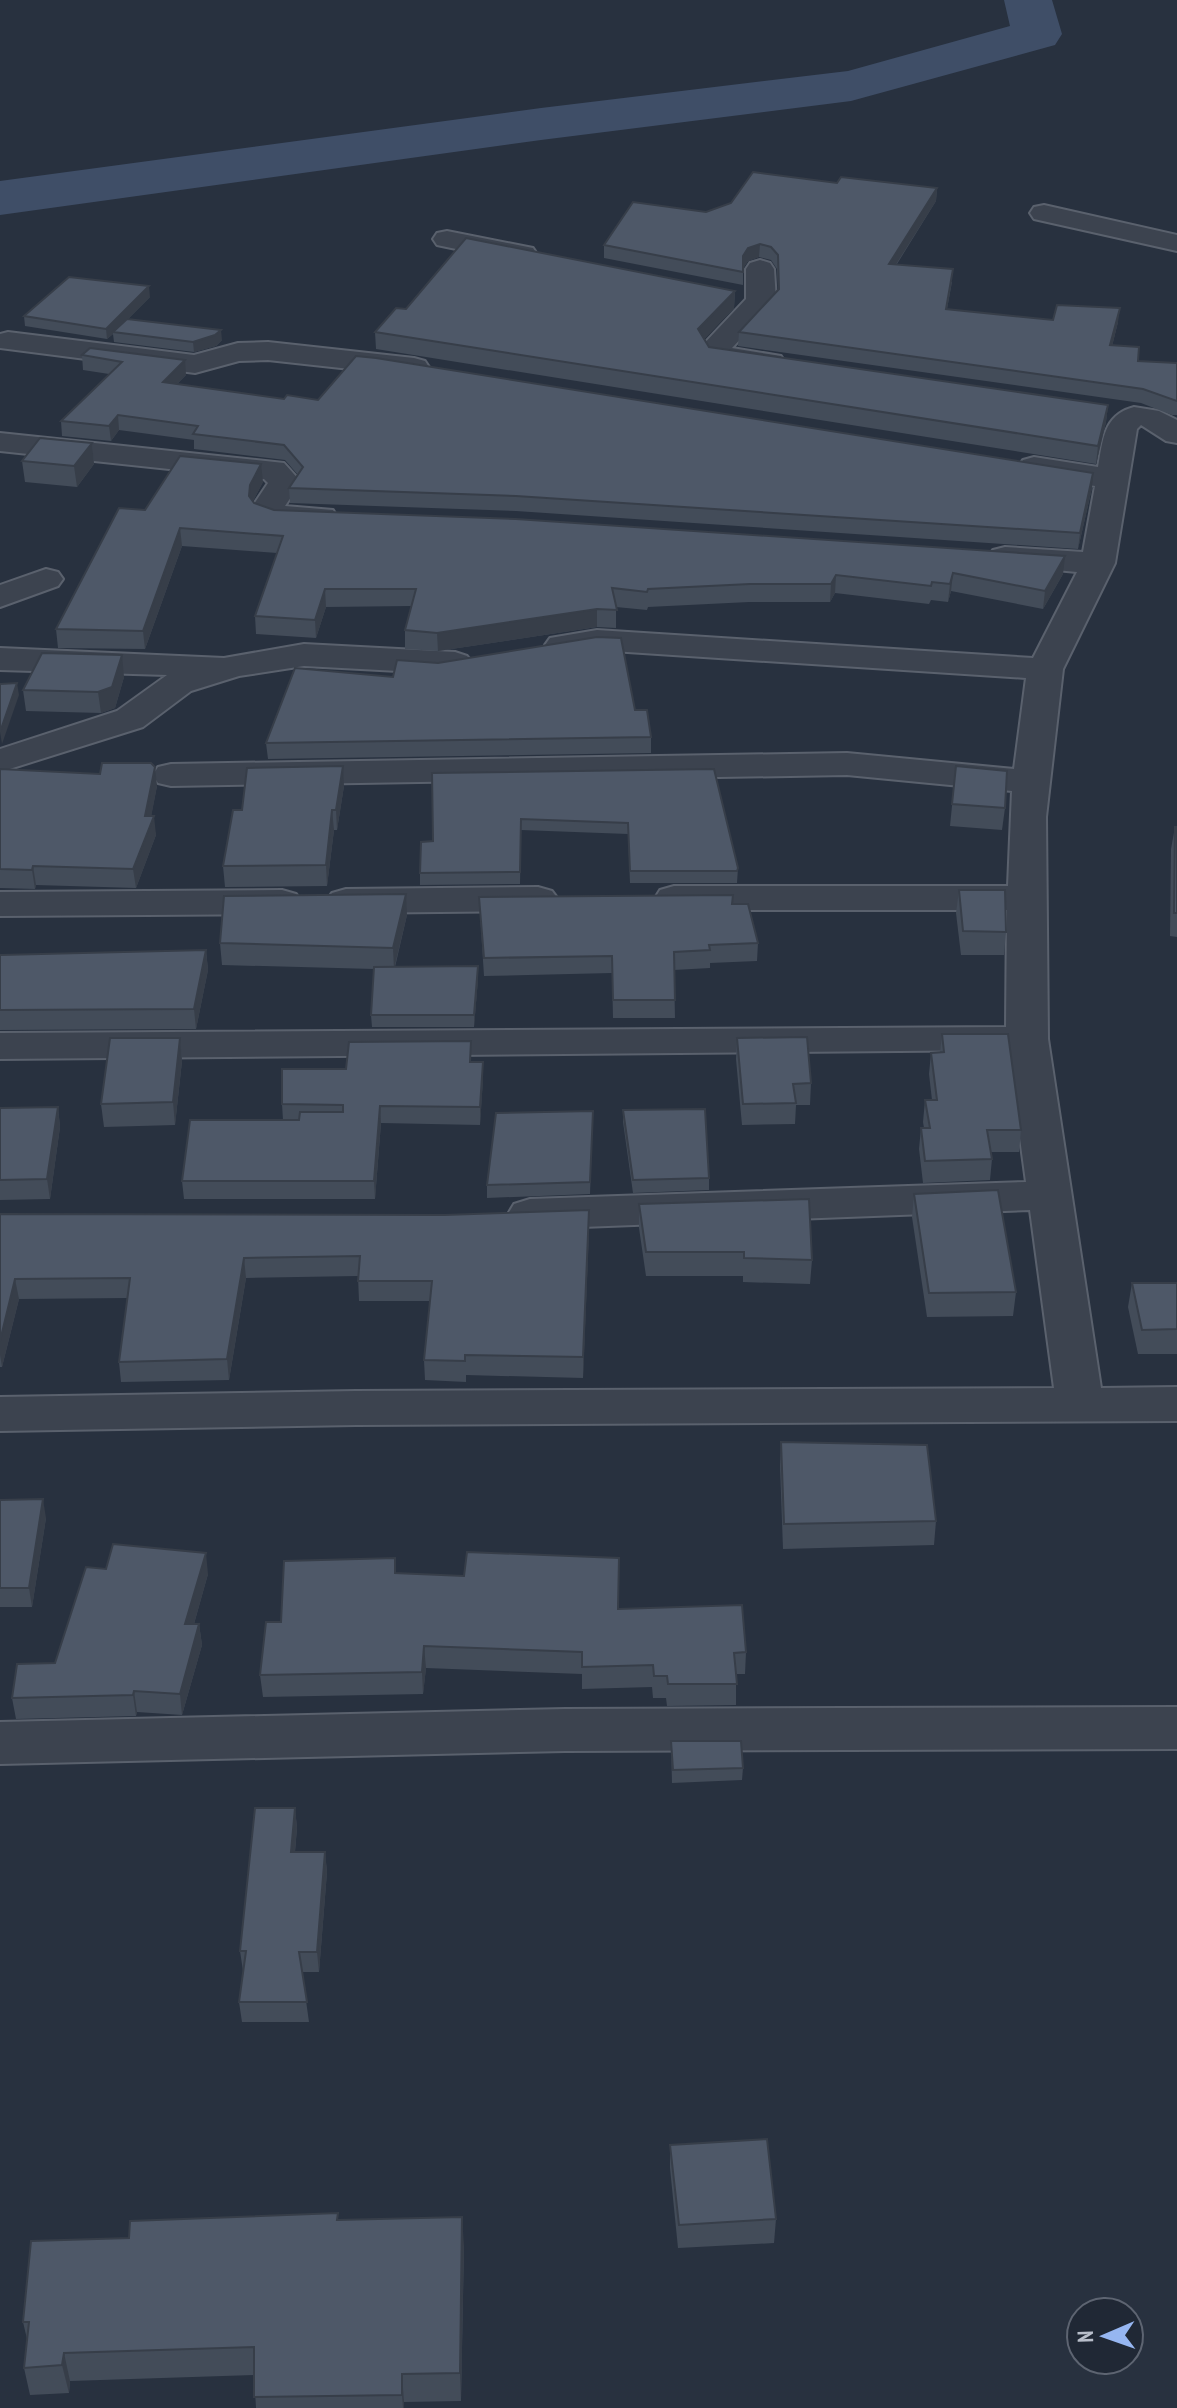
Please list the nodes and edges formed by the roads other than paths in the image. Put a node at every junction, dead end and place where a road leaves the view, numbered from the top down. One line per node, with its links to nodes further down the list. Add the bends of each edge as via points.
1 (1044, 213): 3 (street)
2 (447, 239): 4 (street)
3 (1177, 243)
4 (551, 260)
5 (760, 269): 7 (street)
6 (731, 295): 7 (street)
7 (761, 301): 9 (street, via 716,352)
8 (8, 341): 10 (street, via 195,364 238,352 268,351)
9 (798, 366)
10 (440, 371)
11 (1094, 408): 12 (street)
12 (1141, 415): 13 (street); 16 (street, via 1121,428)
13 (1177, 434)
14 (0, 442): 17 (street, via 273,470 285,482 268,512)
15 (1002, 462): 16 (street)
16 (1111, 479): 19 (street)
17 (350, 518)
18 (972, 555): 19 (street)
19 (1098, 563): 26 (street)
20 (46, 579): 21 (street)
21 (0, 597)
22 (527, 650): 26 (street, via 597,640)
23 (493, 658): 25 (street, via 438,665 304,655)
24 (0, 659): 25 (street)
25 (234, 666): 27 (street, via 178,683 130,719)
26 (1045, 669): 29 (street)
27 (0, 761)
28 (171, 775): 29 (street, via 847,764)
29 (1031, 782): 31 (street)
30 (632, 898): 31 (street)
31 (1027, 898): 34 (street)
32 (569, 899): 33 (street)
33 (0, 904)
34 (1027, 1039): 35 (street); 36 (street)
35 (0, 1046)
36 (1051, 1195): 37 (street); 39 (street)
37 (493, 1215)
38 (1177, 1404): 39 (street)
39 (1080, 1405): 40 (street)
40 (0, 1414)
41 (1177, 1728): 42 (street, via 565,1730)
42 (0, 1743)

